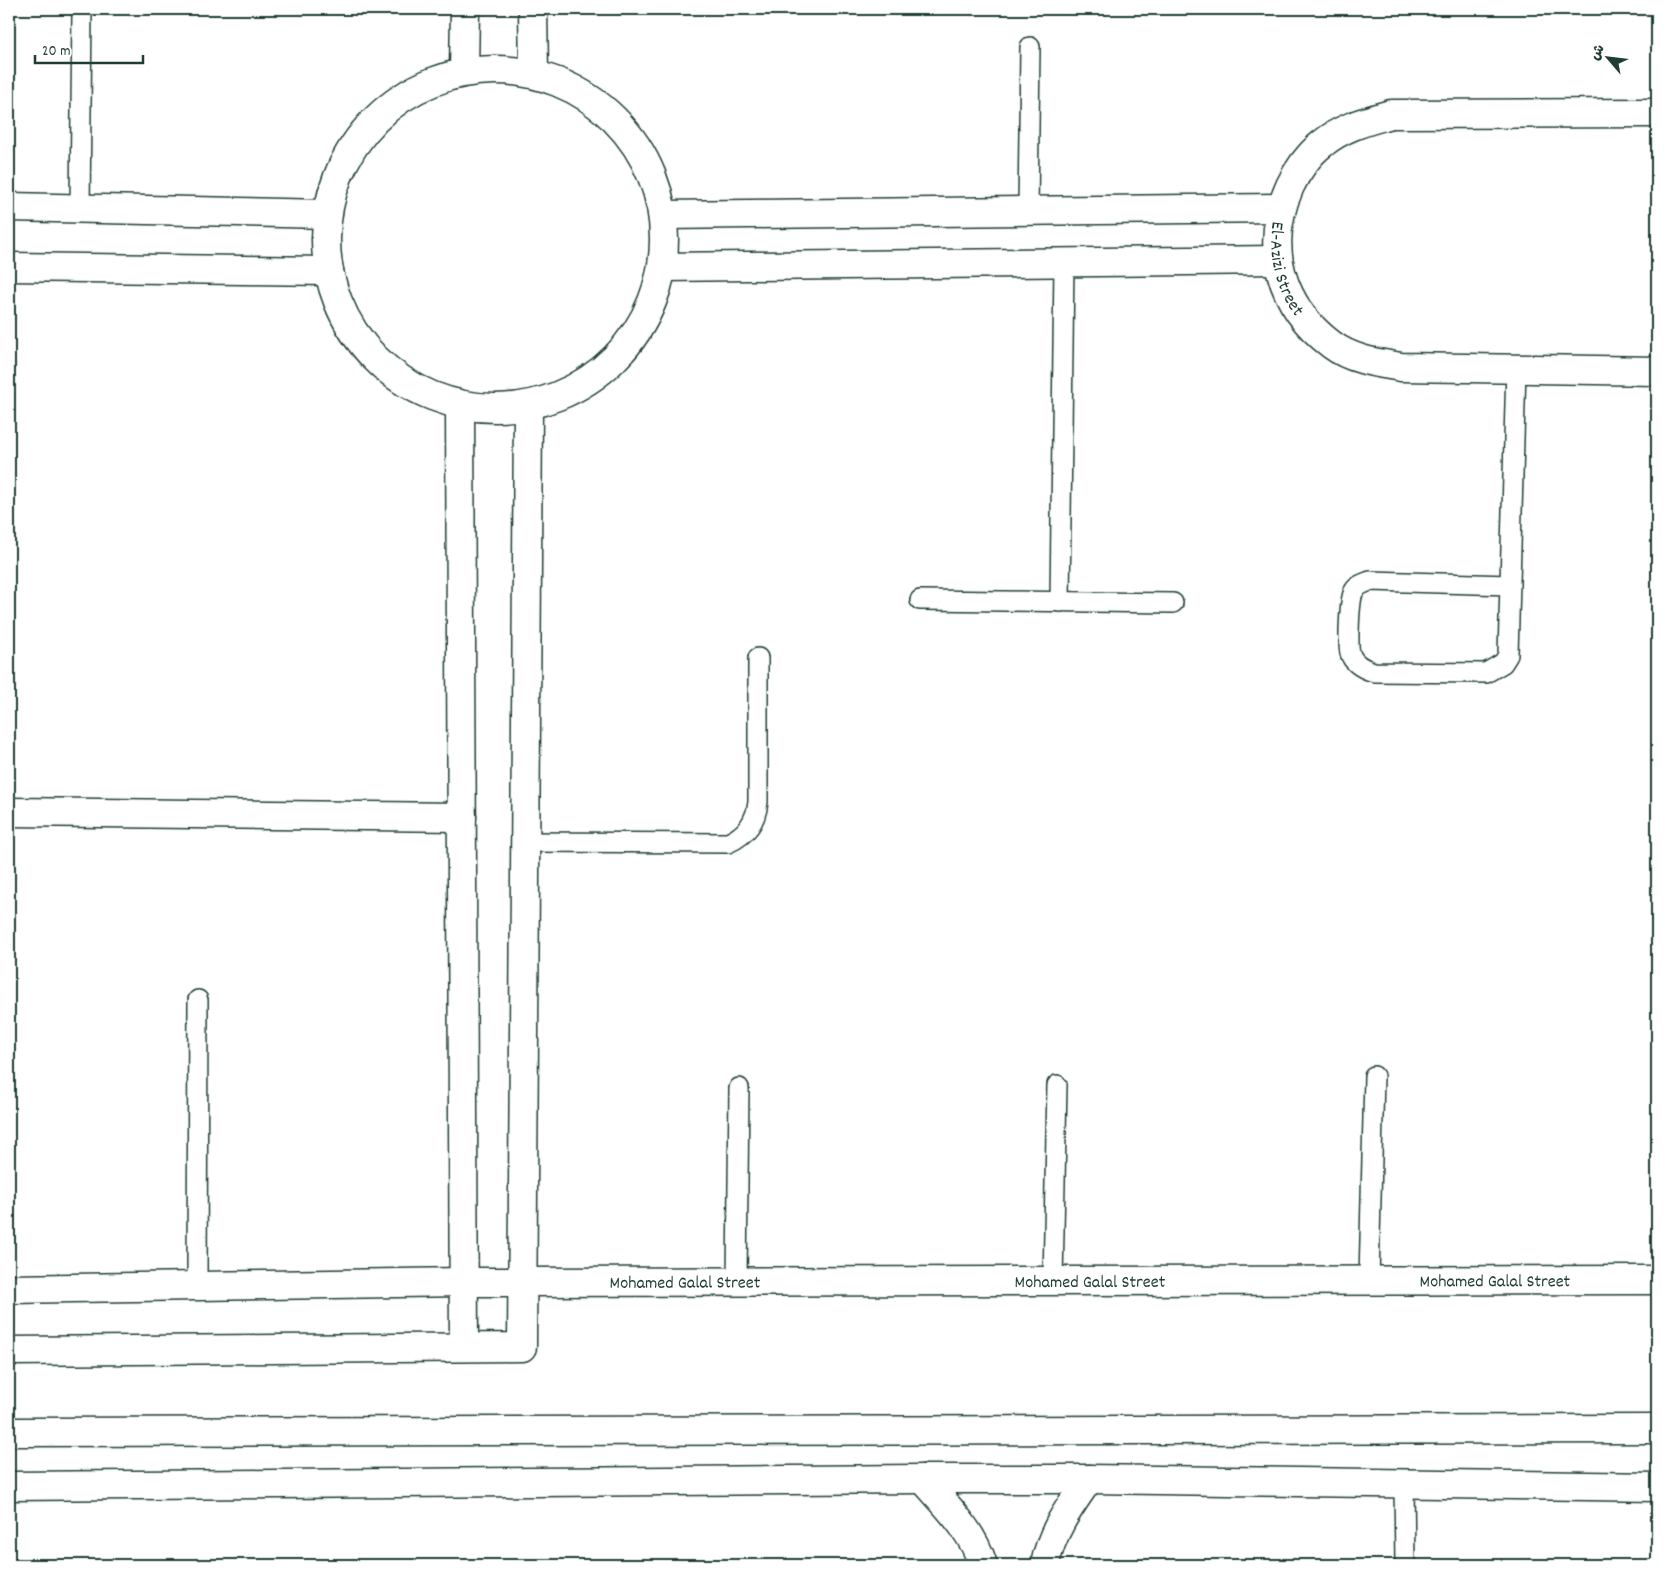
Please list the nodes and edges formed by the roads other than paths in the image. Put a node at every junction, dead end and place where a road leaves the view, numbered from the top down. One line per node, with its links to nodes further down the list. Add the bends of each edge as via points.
1 (82, 9): 10 (lane)
2 (465, 9): 5 (street)
3 (533, 9): 6 (street)
4 (1030, 48): 11 (lane)
5 (464, 72): 6 (street, via 499,69); 12 (street, via 424,85 389,107 360,138 339,173)
6 (534, 73): 13 (street, via 572,87 606,109 634,140 653,175)
7 (1657, 113): 9 (street, El-Azizi Street, via 1401,114 1354,124 1321,144 1297,173)
8 (9, 207): 10 (street)
9 (1280, 208): 11 (street); 14 (street, El-Azizi Street)
10 (80, 209): 12 (street)
11 (1028, 211): 13 (street)
12 (328, 214): 18 (street)
13 (664, 215): 17 (street)
14 (1278, 260): 15 (street); 19 (street, El-Azizi Street, via 1288,293 1307,323 1334,346 1350,354 1366,361 1401,367)
15 (1064, 262): 17 (street); 25 (lane)
16 (9, 267): 18 (street)
17 (663, 267): 22 (street, via 647,316 617,358 576,389)
18 (329, 271): 21 (street, via 341,309 361,343 388,372 422,393)
19 (1516, 368): 20 (street, El-Azizi Street); 23 (lane)
20 (1657, 371)
21 (460, 406): 22 (street, via 494,409); 29 (street)
22 (528, 406): 30 (street)
23 (1510, 585): 23 (lane, via 1370,581 1361,584 1354,591 1351,603 1350,654 1356,663 1374,672 1486,673 1495,670 1508,655)
24 (920, 600): 25 (lane)
25 (1060, 602): 26 (lane)
26 (1173, 603)
27 (758, 658): 30 (lane, via 758,802 756,815 740,838 728,843)
28 (9, 812): 29 (street)
29 (462, 817): 38 (street)
30 (525, 842): 40 (street)
31 (198, 1000): 41 (lane)
32 (1374, 1076): 36 (lane)
33 (1057, 1085): 35 (lane)
34 (739, 1088): 39 (lane)
35 (1053, 1280): 36 (street, Mohamed Galal Street); 39 (street, Mohamed Galal Street)
36 (1369, 1280): 37 (street, Mohamed Galal Street)
37 (1657, 1280)
38 (465, 1282): 40 (street, Mohamed Galal Street); 41 (street, Mohamed Galal Street); 43 (street)
39 (738, 1282): 40 (street, Mohamed Galal Street)
40 (522, 1283): 43 (street, via 522,1347)
41 (197, 1286): 42 (street, Mohamed Galal Street)
42 (9, 1289)
43 (464, 1347): 44 (street)
44 (9, 1351)
45 (1657, 1429): 46 (street)
46 (9, 1432)
47 (922, 1478): 48 (street); 50 (street); 52 (street, via 957,1517 972,1539)
48 (1089, 1479): 49 (street); 53 (street, via 1065,1512 1053,1536)
49 (1404, 1484): 51 (street); 54 (lane)
50 (9, 1486)
51 (1657, 1487)
52 (983, 1565)
53 (1045, 1565)
54 (1404, 1565)

